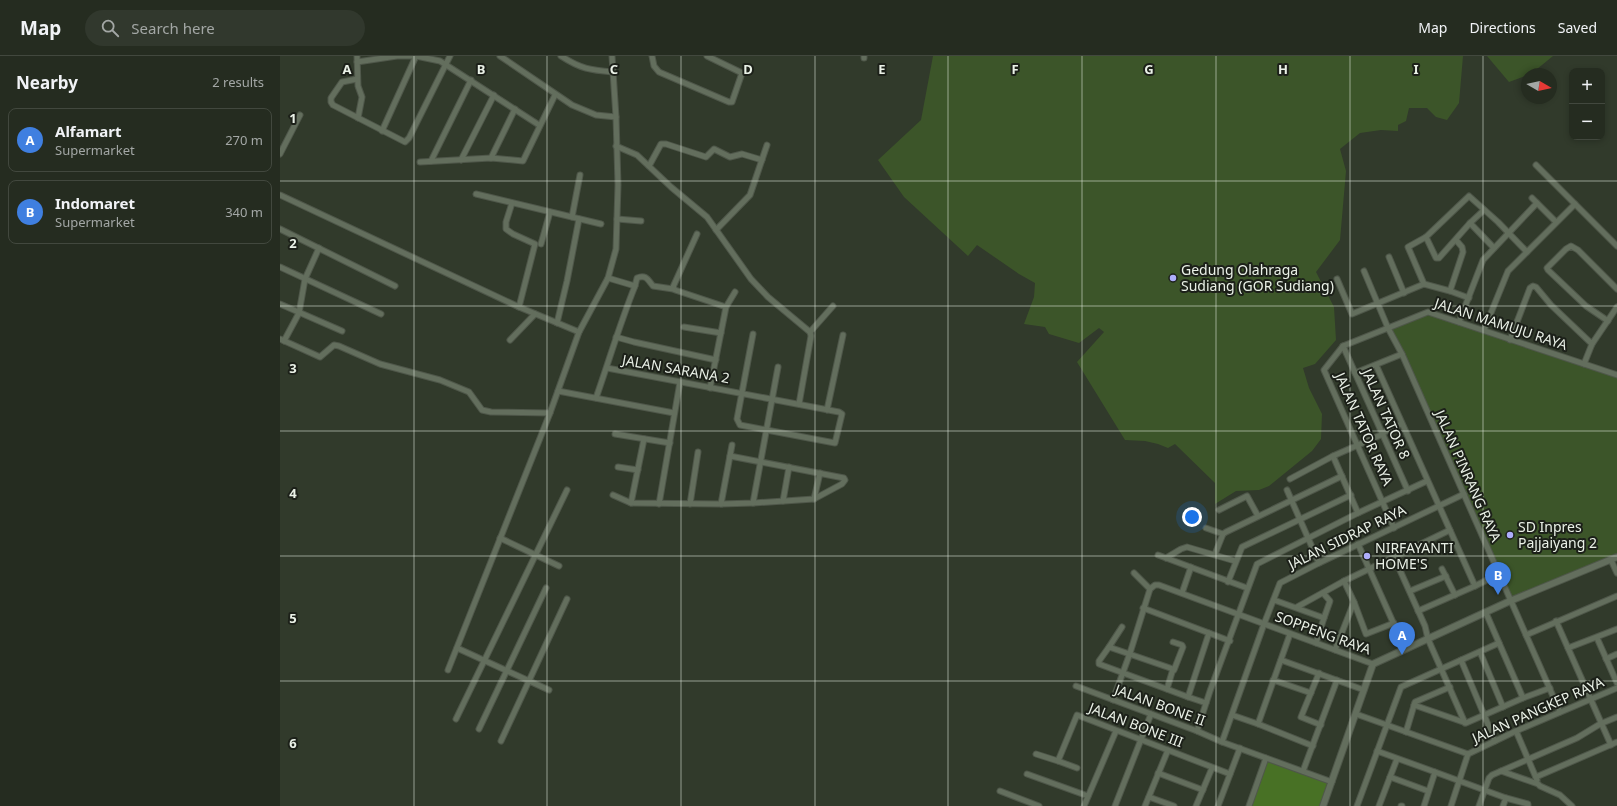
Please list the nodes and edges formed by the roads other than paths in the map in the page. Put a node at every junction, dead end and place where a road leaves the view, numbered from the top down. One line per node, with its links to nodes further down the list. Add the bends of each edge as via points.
1 (416, 56): 9 (street); 10 (street); 21 (street)
2 (450, 56): 10 (street)
3 (500, 56): 14 (street)
4 (561, 56): 11 (street, via 579,67)
5 (612, 56): 11 (street)
6 (648, 56): 7 (street)
7 (652, 56): 8 (street, via 654,66 659,72 732,102 742,73)
8 (707, 56)
9 (357, 59): 12 (street)
10 (445, 63): 13 (street); 21 (street, via 409,138 402,142)
11 (613, 72): 18 (street)
12 (357, 80): 19 (street, via 362,97); 19 (street, via 342,82 331,101 333,105)
13 (471, 80): 15 (street); 28 (street)
14 (555, 94): 18 (street, via 583,111); 20 (street)
15 (494, 95): 16 (street); 26 (street)
16 (515, 109): 20 (street); 25 (street)
17 (300, 115): 24 (street)
18 (616, 117): 23 (street)
19 (358, 118): 21 (street)
20 (539, 125): 25 (street, via 523,160)
21 (382, 131)
22 (767, 145): 27 (street)
23 (616, 146): 31 (street, via 637,155); 43 (street)
24 (280, 154)
25 (491, 158): 26 (street)
26 (461, 160): 28 (street)
27 (762, 160): 31 (street, via 742,154 730,157 714,149 706,157 661,144); 49 (street, via 750,195)
28 (431, 161): 29 (street)
29 (420, 162)
30 (1536, 165): 38 (street)
31 (649, 166): 49 (street, via 707,217)
32 (580, 175): 41 (street)
33 (476, 194): 36 (street)
34 (280, 195): 77 (street)
35 (1532, 198): 37 (street)
36 (512, 203): 40 (street); 77 (street, via 506,229 535,244)
37 (1537, 203): 45 (street); 50 (street)
38 (1575, 204): 45 (street); 55 (street)
39 (1484, 210): 46 (street); 50 (street); 52 (street, via 1469,196)
40 (550, 212): 41 (street); 54 (street)
41 (572, 217): 42 (street)
42 (579, 219): 47 (street); 85 (street)
43 (617, 219): 44 (street); 62 (street, via 616,249)
44 (642, 220)
45 (1556, 222): 58 (street)
46 (1470, 223): 53 (street); 57 (street)
47 (601, 224)
48 (280, 229): 56 (street)
49 (716, 230): 91 (street, via 751,279 768,297)
50 (1508, 233): 57 (street); 58 (street)
51 (697, 234): 68 (street)
52 (1426, 237): 53 (street, via 1437,259); 65 (street, via 1408,248)
53 (1456, 240): 70 (street, via 1463,252)
54 (541, 244)
55 (1617, 246)
56 (319, 248): 63 (street); 66 (street)
57 (1494, 248): 73 (street, via 1483,260)
58 (1527, 252): 88 (street, via 1506,273)
59 (1389, 257): 72 (street)
60 (280, 267): 63 (street)
61 (1364, 271): 75 (street, JALAN PINRANG RAYA)
62 (608, 278): 67 (street); 90 (street)
63 (305, 279): 80 (street); 81 (street)
64 (1337, 279): 75 (street, via 1352,314)
65 (1424, 284): 70 (street); 72 (street)
66 (395, 286)
67 (635, 286): 68 (street, via 637,278 641,277 647,278 655,287); 95 (street)
68 (673, 289): 78 (street)
69 (1617, 289): 83 (street, via 1571,246 1548,268 1586,306)
70 (1450, 291): 73 (street)
71 (735, 292): 78 (street)
72 (1404, 292): 75 (street)
73 (1469, 298): 84 (street)
74 (280, 304): 80 (street)
75 (1378, 304): 87 (street, JALAN PINRANG RAYA)
76 (833, 306): 91 (street)
77 (519, 307): 82 (street)
78 (726, 307): 92 (street)
79 (1617, 307): 83 (street)
80 (299, 313): 89 (street); 96 (street)
81 (381, 314)
82 (535, 314): 85 (street); 97 (street)
83 (1608, 321): 99 (street)
84 (1460, 322): 87 (street, JALAN MAMUJU RAYA, via 1428,312); 88 (street, JALAN MAMUJU RAYA)
85 (557, 323): 90 (street)
86 (684, 327): 92 (street)
87 (1388, 328): 100 (street); 101 (street, JALAN PINRANG RAYA)
88 (1484, 330): 98 (street, JALAN MAMUJU RAYA)
89 (342, 331)
90 (579, 332): 111 (street)
91 (810, 332): 115 (street)
92 (721, 333): 102 (street)
93 (752, 334): 112 (street)
94 (843, 335): 116 (street)
95 (616, 337): 102 (street); 105 (street)
96 (282, 340): 117 (street, via 320,357 334,345 339,346 380,364 440,380 469,392 482,410)
97 (510, 340)
98 (1510, 340): 99 (street, via 1532,286 1536,287); 103 (street, JALAN MAMUJU RAYA)
99 (1592, 344): 103 (street)
100 (1342, 346): 107 (street, JALAN TATOR 8); 126 (street, JALAN TATOR RAYA, via 1324,370)
101 (1402, 354): 104 (street); 141 (street, JALAN PINRANG RAYA)
102 (716, 360): 110 (street)
103 (1584, 364): 108 (street, JALAN MAMUJU RAYA)
104 (1376, 365): 107 (street); 119 (street)
105 (606, 368): 109 (street, JALAN SARANA 2); 113 (street)
106 (778, 368): 114 (street)
107 (1355, 373): 121 (street, JALAN TATOR 8)
108 (1617, 376)
109 (680, 382): 110 (street, JALAN SARANA 2); 118 (street)
110 (710, 388): 112 (street, JALAN SARANA 2)
111 (558, 391): 113 (street); 117 (street)
112 (741, 392): 114 (street, JALAN SARANA 2); 120 (street, via 738,421 743,426)
113 (596, 398): 118 (street)
114 (772, 399): 115 (street, JALAN SARANA 2); 120 (street)
115 (799, 404): 116 (street, JALAN SARANA 2)
116 (827, 410): 120 (street, JALAN SARANA 2, via 842,414 835,443)
117 (550, 413): 163 (street)
118 (674, 413): 124 (street)
119 (1401, 424): 121 (street); 137 (street)
120 (766, 431): 130 (street)
121 (1382, 433): 126 (street); 140 (street, JALAN TATOR 8)
122 (615, 434): 123 (street)
123 (644, 439): 124 (street); 133 (street)
124 (670, 443): 150 (street)
125 (732, 445): 128 (street)
126 (1358, 445): 129 (street); 147 (street, JALAN TATOR RAYA)
127 (698, 452): 151 (street)
128 (730, 456): 130 (street); 152 (street)
129 (1333, 456): 135 (street); 136 (street)
130 (760, 461): 132 (street); 149 (street)
131 (618, 467): 133 (street)
132 (789, 467): 134 (street); 145 (street)
133 (638, 470): 148 (street)
134 (820, 473): 144 (street); 144 (street, via 845,480)
135 (1342, 476): 143 (street); 146 (street)
136 (1290, 479)
137 (1427, 481): 140 (street); 153 (street)
138 (567, 490): 166 (street)
139 (1287, 490): 146 (street)
140 (1408, 491): 147 (street)
141 (1464, 494): 153 (street, JALAN SIDRAP RAYA); 179 (street, JALAN PINRANG RAYA)
142 (613, 495): 148 (street)
143 (1351, 495): 155 (street); 157 (street)
144 (814, 499): 145 (street)
145 (783, 501): 149 (street)
146 (1292, 501): 156 (street); 157 (street)
147 (1382, 501): 155 (street); 159 (street, JALAN TATOR RAYA)
148 (631, 503): 150 (street)
149 (752, 503): 152 (street)
150 (659, 504): 151 (street)
151 (690, 504): 152 (street)
152 (721, 504)
153 (1438, 507): 159 (street, JALAN SIDRAP RAYA); 160 (street)
154 (1219, 510): 156 (street, via 1247,496)
155 (1358, 513): 162 (street)
156 (1258, 516): 161 (street)
157 (1301, 520): 162 (street); 171 (street, via 1242,548)
158 (1206, 528): 161 (street)
159 (1394, 528): 164 (street, JALAN SIDRAP RAYA)
160 (1450, 530): 168 (street); 183 (street)
161 (1223, 534): 165 (street)
162 (1308, 537): 172 (street); 185 (street, via 1258,564)
163 (500, 538): 166 (street); 217 (street)
164 (1358, 544): 172 (street, JALAN SIDRAP RAYA); 175 (street)
165 (1215, 554): 169 (street, via 1187,547); 171 (street)
166 (536, 555): 173 (street); 227 (street)
167 (1158, 556): 169 (street)
168 (1394, 557): 175 (street); 187 (street)
169 (1166, 558): 174 (street)
170 (1614, 559): 178 (street); 194 (street)
171 (1235, 561): 182 (street)
172 (1319, 562): 193 (street, JALAN SIDRAP RAYA, via 1280,583)
173 (559, 566)
174 (1191, 567): 182 (street); 188 (street)
175 (1369, 568): 181 (street); 203 (street)
176 (1442, 569): 180 (street)
177 (1134, 573): 186 (street)
178 (1617, 573)
179 (1499, 574): 183 (street); 194 (street, JALAN PINRANG RAYA)
180 (1446, 576): 187 (street); 190 (street)
181 (1344, 581): 189 (street); 195 (street)
182 (1228, 582): 185 (street)
183 (1476, 586): 190 (street)
184 (546, 588): 232 (street)
185 (1247, 588): 200 (street)
186 (1150, 589): 188 (street, SOPPENG RAYA, via 1159,585); 197 (street)
187 (1410, 591): 198 (street)
188 (1182, 593): 200 (street, SOPPENG RAYA)
189 (1323, 593): 196 (street); 201 (street, via 1330,601)
190 (1455, 595): 198 (street)
191 (1617, 596): 202 (street)
192 (567, 599): 237 (street)
193 (1274, 600): 196 (street); 204 (street, JALAN SIDRAP RAYA)
194 (1510, 601): 199 (street); 209 (street, JALAN PINRANG RAYA)
195 (1354, 602): 203 (street, via 1366,634); 220 (street)
196 (1297, 607): 201 (street)
197 (1143, 608): 207 (street); 222 (street)
198 (1418, 611): 211 (street)
199 (1486, 613): 211 (street); 215 (street)
200 (1240, 615): 204 (street, SOPPENG RAYA); 212 (street)
201 (1324, 618): 214 (street)
202 (1556, 621): 209 (street); 218 (street)
203 (1394, 623): 219 (street)
204 (1264, 624): 208 (street, SOPPENG RAYA); 257 (street, JALAN SIDRAP RAYA)
205 (1122, 627): 216 (street)
206 (1617, 629): 210 (street)
207 (1209, 633): 212 (street); 247 (street)
208 (1290, 634): 214 (street, SOPPENG RAYA); 225 (street)
209 (1526, 635): 241 (street, JALAN PINRANG RAYA)
210 (1597, 638): 218 (street); 224 (street)
211 (1428, 639): 219 (street); 229 (street)
212 (1230, 641): 251 (street)
213 (1173, 642): 231 (street, via 1183,646)
214 (1316, 643): 220 (street, SOPPENG RAYA)
215 (1500, 643): 221 (street); 248 (street)
216 (1109, 647): 222 (street); 233 (street, via 1099,664)
217 (457, 648): 227 (street); 230 (street)
218 (1568, 648): 249 (street)
219 (1405, 649): 228 (street)
220 (1335, 650): 228 (street, SOPPENG RAYA)
221 (1480, 652): 226 (street); 253 (street)
222 (1130, 653): 231 (street); 233 (street)
223 (1617, 654): 224 (street)
224 (1606, 659): 238 (street)
225 (1281, 660): 234 (street); 235 (street)
226 (1461, 660): 229 (street); 258 (street)
227 (485, 661): 232 (street); 260 (street)
228 (1373, 664): 245 (street)
229 (1442, 669): 240 (street); 265 (street, via 1401,687)
230 (448, 670)
231 (1174, 670): 243 (street)
232 (508, 671): 237 (street); 266 (street)
233 (1123, 673): 243 (street); 250 (street)
234 (1318, 673): 236 (street); 246 (street)
235 (1273, 680): 246 (street); 262 (street)
236 (1337, 680): 245 (street); 264 (street)
237 (529, 681): 244 (street); 271 (street)
238 (1617, 683)
239 (1076, 686): 250 (street, JALAN BONE II)
240 (1450, 687): 252 (street, via 1415,702); 261 (street)
241 (1550, 688): 248 (street); 254 (street, JALAN PINRANG RAYA)
242 (1617, 688): 249 (street, JALAN PANGKEP RAYA)
243 (1167, 689): 247 (street)
244 (549, 690)
245 (1364, 690): 256 (street)
246 (1311, 693): 264 (street, via 1301,717)
247 (1188, 697): 251 (street)
248 (1523, 698): 253 (street)
249 (1590, 699): 254 (street, JALAN PANGKEP RAYA); 263 (street)
250 (1113, 700): 255 (street, JALAN BONE II)
251 (1206, 703): 268 (street)
252 (1414, 705): 261 (street); 270 (street)
253 (1503, 707): 258 (street)
254 (1560, 712): 269 (street, JALAN PANGKEP RAYA)
255 (1151, 714): 268 (street, JALAN BONE II); 272 (street)
256 (1356, 714): 265 (street); 298 (street)
257 (1232, 715): 262 (street); 274 (street, JALAN SIDRAP RAYA)
258 (1484, 715): 261 (street); 273 (street)
259 (1617, 717): 263 (street)
260 (456, 719)
261 (1464, 723)
262 (1258, 724): 277 (street)
263 (1600, 724): 276 (street); 285 (street, via 1577,738)
264 (1321, 725): 277 (street)
265 (1386, 725): 270 (street); 280 (street)
266 (479, 729)
267 (1116, 731): 272 (street, JALAN BONE III); 286 (street, JALAN BONE III, via 1077,716); 304 (street)
268 (1197, 731): 274 (street, JALAN BONE II)
269 (1516, 731): 273 (street, JALAN PANGKEP RAYA); 285 (street)
270 (1406, 732): 282 (street)
271 (501, 740)
272 (1141, 740): 279 (street, JALAN BONE III); 309 (street)
273 (1495, 741): 282 (street, JALAN PANGKEP RAYA)
274 (1222, 742): 278 (street, JALAN BONE II)
275 (1617, 742): 276 (street)
276 (1611, 744): 296 (street)
277 (1313, 746): 289 (street)
278 (1238, 747): 283 (street, JALAN BONE II); 294 (street)
279 (1168, 750): 288 (street, JALAN BONE III); 292 (street)
280 (1377, 751): 284 (street); 316 (street)
281 (1036, 754): 286 (street)
282 (1468, 754): 297 (street)
283 (1266, 758): 289 (street, JALAN BONE II); 314 (street)
284 (1397, 759): 291 (street); 295 (street)
285 (1527, 760): 290 (street); 296 (street)
286 (1058, 761): 287 (street)
287 (1077, 768)
288 (1212, 768): 294 (street, JALAN BONE III); 301 (street)
289 (1303, 771): 298 (street, JALAN BONE II)
290 (1501, 771): 299 (street); 300 (street, via 1489,778)
291 (1435, 772): 297 (street); 303 (street)
292 (1158, 773): 301 (street); 305 (street)
293 (1027, 774): 304 (street)
294 (1230, 774): 313 (street)
295 (1390, 777): 303 (street); 317 (street)
296 (1536, 777): 299 (street)
297 (1460, 781): 300 (street); 319 (street)
298 (1332, 782): 315 (street)
299 (1538, 784): 323 (street, via 1560,795)
300 (1486, 789): 306 (street); 320 (street)
301 (1202, 790): 312 (street)
302 (1000, 791): 307 (street)
303 (1428, 791): 318 (street)
304 (1088, 796): 308 (street)
305 (1149, 797): 310 (street); 311 (street)
306 (1506, 798): 321 (street); 322 (street)
307 (1039, 806)
308 (1084, 806)
309 (1114, 806)
310 (1145, 806)
311 (1174, 806)
312 (1196, 806)
313 (1218, 806)
314 (1249, 806)
315 (1324, 806)
316 (1357, 806)
317 (1379, 806)
318 (1424, 806)
319 (1451, 806)
320 (1479, 806)
321 (1503, 806)
322 (1528, 806)
323 (1572, 806)

